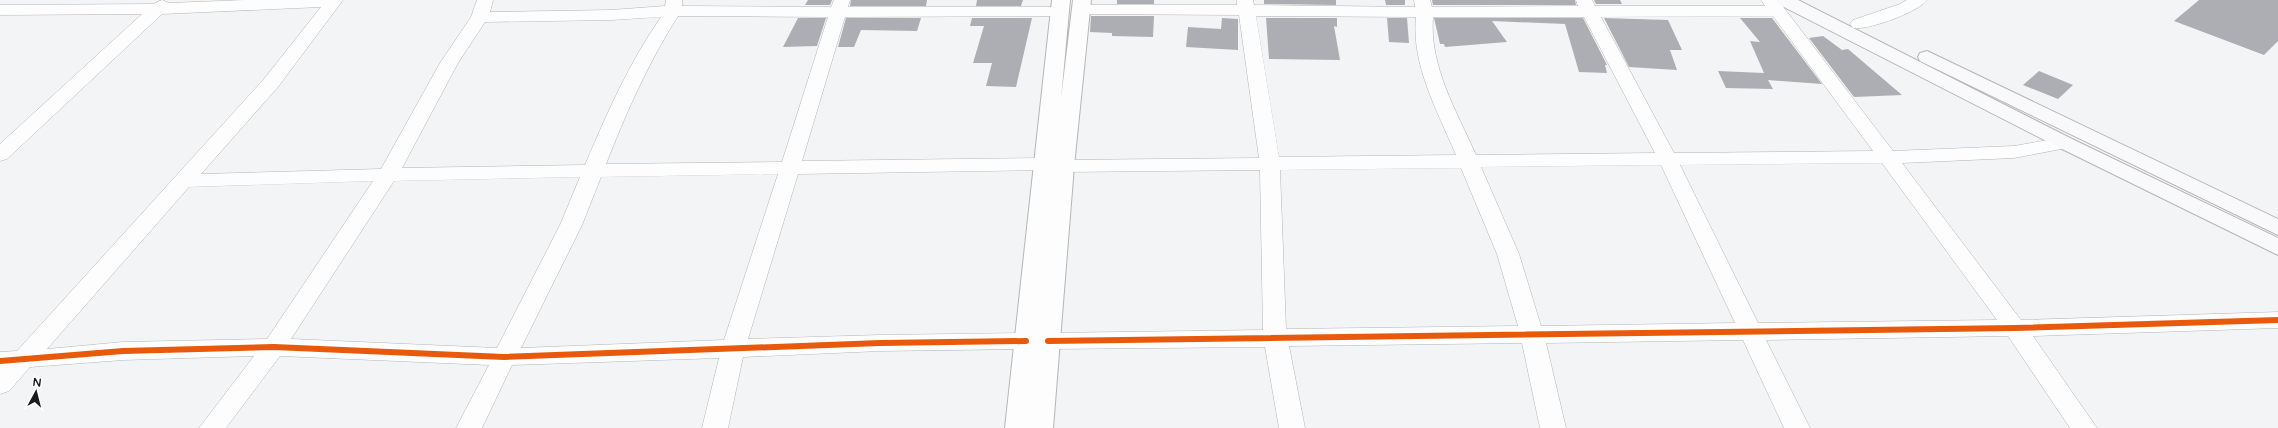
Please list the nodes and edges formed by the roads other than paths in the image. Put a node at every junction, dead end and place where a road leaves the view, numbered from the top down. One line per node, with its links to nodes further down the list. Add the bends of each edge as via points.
1 (335, 0): 4 (street); 25 (street, via 293,58)
2 (1811, 0): 14 (main road)
3 (1919, 0): 14 (street, via 1906,8)
4 (162, 4): 13 (street); 16 (street)
5 (1776, 4): 8 (street); 15 (main road); 17 (street)
6 (1071, 5): 7 (street); 10 (street); 21 (street)
7 (1245, 5): 11 (street); 20 (street)
8 (1586, 5): 11 (street); 19 (street)
9 (673, 6): 10 (street, via 726,13); 12 (street, via 611,15); 23 (street, via 619,106)
10 (841, 6): 22 (street)
11 (1423, 6): 18 (street, via 1423,33 1430,70)
12 (482, 8): 24 (street)
13 (0, 10)
14 (1859, 24): 26 (main road)
15 (2065, 143): 17 (street, via 2014,152); 27 (main road)
16 (0, 155)
17 (1887, 157): 19 (street); 29 (street)
18 (1468, 160): 19 (street); 20 (street); 31 (street, via 1508,254)
19 (1668, 160): 30 (street)
20 (1270, 163): 21 (street); 32 (street)
21 (1054, 165): 22 (street); 33 (street)
22 (791, 168): 23 (street); 35 (street)
23 (592, 172): 24 (street); 36 (street, via 571,225)
24 (389, 173): 25 (street); 34 (street)
25 (184, 181): 37 (street)
26 (2278, 228)
27 (2278, 247)
28 (2278, 320): 29 (street)
29 (2015, 328): 30 (street); 48 (street)
30 (1750, 332): 31 (street); 47 (street)
31 (1532, 335): 32 (street); 46 (street)
32 (1275, 337): 33 (street); 45 (street)
33 (1037, 341): 35 (street, via 880,343); 43 (street); 44 (street)
34 (274, 347): 36 (street); 37 (street, via 123,352); 40 (street)
35 (733, 349): 36 (street); 42 (street)
36 (504, 357): 41 (street)
37 (24, 360): 38 (street); 39 (street)
38 (0, 361)
39 (0, 385)
40 (212, 428)
41 (469, 428)
42 (715, 428)
43 (1018, 428)
44 (1040, 428)
45 (1292, 428)
46 (1553, 428)
47 (1797, 428)
48 (2084, 428)

